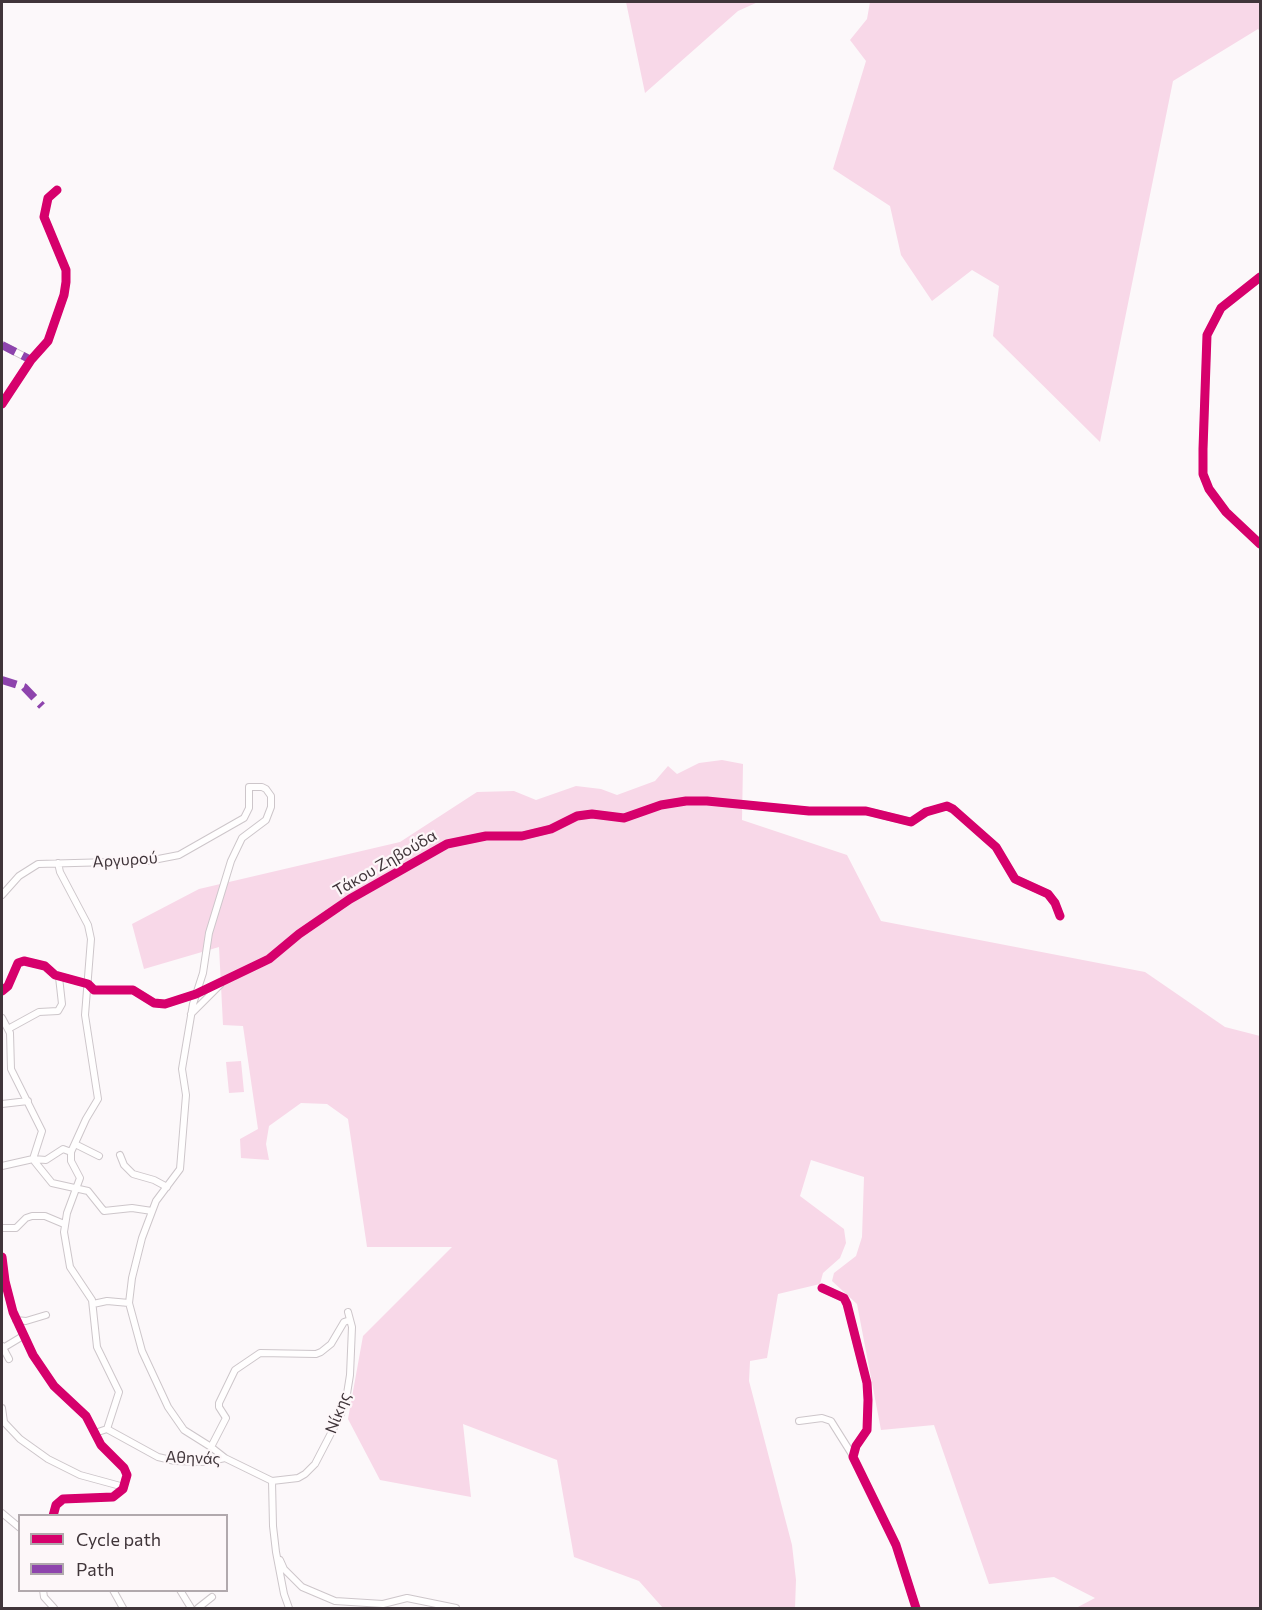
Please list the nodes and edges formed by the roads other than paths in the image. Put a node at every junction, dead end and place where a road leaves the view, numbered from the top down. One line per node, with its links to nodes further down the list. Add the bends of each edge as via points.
1 (57, 190): 4 (street, via 48,198 44,217 62,259 66,282 48,341)
2 (1260, 277): 6 (street, via 1221,308 1207,335 1203,449 1203,474 1209,489 1226,512)
3 (2, 345): 4 (street)
4 (31, 360): 5 (street)
5 (2, 404)
6 (1260, 544)
7 (58, 863): 8 (street, Αργυρού, via 38,864 19,876); 12 (street, via 89,927); 14 (street, Αργυρού, via 138,861 179,855 240,822 247,814 249,787 266,789 271,807 266,820 242,838 231,861)
8 (2, 895)
9 (1060, 916): 11 (street, Τάκου Ζηβούδα, via 1048,894 1015,879 996,847 947,806 911,822 866,811 809,811 686,801 624,818 577,816 551,829 522,836 486,836 447,844 350,899 269,959)
10 (59, 977): 12 (street, Τάκου Ζηβούδα); 13 (street, Τάκου Ζηβούδα, via 36,962 22,961); 17 (street, via 62,1004 58,1011 39,1012)
11 (225, 981): 14 (street, Τάκου Ζηβούδα); 15 (street)
12 (88, 984): 14 (street, Τάκου Ζηβούδα, via 97,990 133,990 160,1005); 20 (street, via 85,1015 98,1099)
13 (2, 991)
14 (196, 994): 15 (street)
15 (191, 1014): 26 (street, via 182,1069 186,1095 180,1169)
16 (2, 1018): 17 (street)
17 (8, 1029): 18 (street, via 11,1069)
18 (28, 1101): 19 (street); 24 (street, via 42,1131)
19 (2, 1104)
20 (75, 1144): 21 (street); 23 (street)
21 (71, 1152): 24 (street, via 63,1149 46,1160); 27 (street, via 71,1161 80,1176)
22 (120, 1155): 26 (street, via 133,1174)
23 (99, 1156)
24 (33, 1159): 25 (street); 27 (street, via 52,1183)
25 (2, 1166)
26 (167, 1187): 28 (street)
27 (75, 1188): 28 (street, via 91,1193 104,1211); 29 (street)
28 (152, 1211): 34 (street, via 142,1238)
29 (64, 1224): 30 (street, via 45,1216 32,1216 16,1228); 35 (street, via 69,1264)
30 (2, 1228)
31 (2, 1257): 32 (street)
32 (3, 1281): 38 (street)
33 (822, 1288): 49 (street, via 847,1302 867,1383 867,1430)
34 (129, 1303): 35 (street, via 107,1300); 48 (street, via 142,1351 168,1407 184,1430)
35 (93, 1304): 46 (street, via 97,1347 119,1395)
36 (348, 1312): 39 (street, Νίκης)
37 (46, 1316): 38 (street)
38 (16, 1320): 40 (street)
39 (350, 1320): 48 (street, via 344,1322 331,1344 321,1352 260,1353 235,1370 219,1403 226,1418); 51 (street, Νίκης, via 350,1375 341,1414 315,1464 305,1474)
40 (23, 1336): 41 (street); 47 (street, via 54,1386 81,1410)
41 (2, 1347): 42 (street)
42 (9, 1359)
43 (2, 1408): 45 (street)
44 (799, 1421): 49 (street, via 831,1421)
45 (3, 1422): 52 (street, via 30,1447 59,1465)
46 (107, 1429): 47 (street); 50 (street, Αθηνάς, via 158,1457 206,1462)
47 (95, 1432): 52 (street, via 103,1448 126,1472)
48 (211, 1447): 50 (street)
49 (853, 1457): 67 (street, via 896,1545)
50 (225, 1458): 51 (street, Αθηνάς)
51 (272, 1481): 56 (street)
52 (124, 1487): 54 (street, via 111,1498 63,1499)
53 (2, 1513): 55 (street)
54 (53, 1514)
55 (18, 1526)
56 (276, 1552): 65 (street); 66 (street, via 284,1569 302,1587 335,1601 383,1604 407,1598)
57 (43, 1592): 61 (street)
58 (114, 1592): 62 (street)
59 (181, 1592): 63 (street)
60 (212, 1597): 64 (street)
61 (54, 1608)
62 (123, 1608)
63 (191, 1608)
64 (198, 1608)
65 (289, 1608)
66 (456, 1608)
67 (915, 1608)

